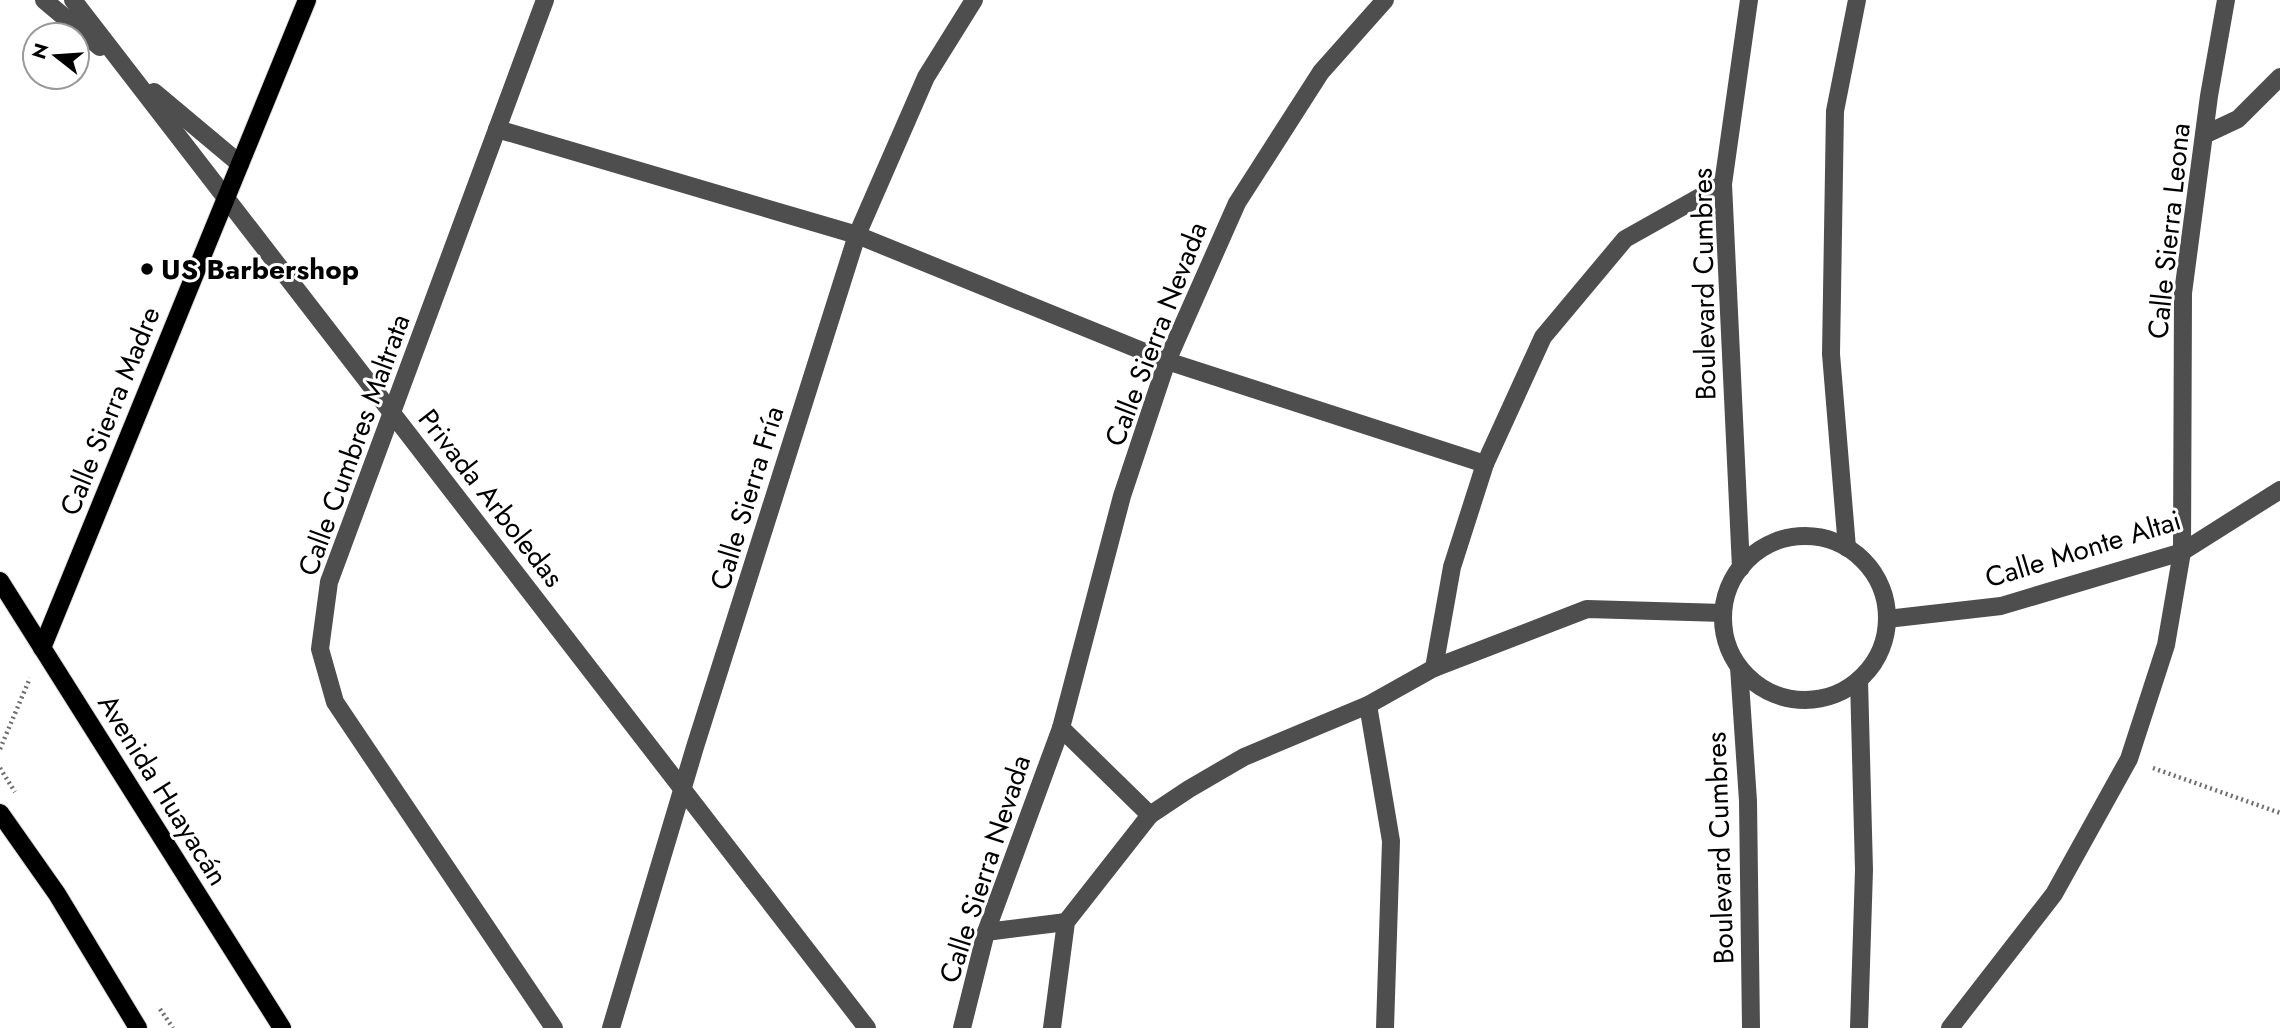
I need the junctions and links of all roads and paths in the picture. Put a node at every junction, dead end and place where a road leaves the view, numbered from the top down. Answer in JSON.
{"nodes":[{"id":1,"x":44,"y":0,"type":"edge"},
{"id":2,"x":73,"y":0,"type":"edge"},
{"id":3,"x":307,"y":0,"type":"edge"},
{"id":4,"x":545,"y":0,"type":"edge"},
{"id":5,"x":974,"y":0,"type":"edge"},
{"id":6,"x":1385,"y":0,"type":"edge"},
{"id":7,"x":1749,"y":0,"type":"edge"},
{"id":8,"x":1857,"y":0,"type":"edge"},
{"id":9,"x":2226,"y":0,"type":"edge"},
{"id":10,"x":2280,"y":77,"type":"edge"},
{"id":11,"x":497,"y":130,"type":"junction"},
{"id":12,"x":2204,"y":135,"type":"junction"},
{"id":13,"x":240,"y":164,"type":"junction"},
{"id":14,"x":1723,"y":184,"type":"junction"},
{"id":15,"x":857,"y":235,"type":"junction"},
{"id":16,"x":1167,"y":362,"type":"junction"},
{"id":17,"x":1485,"y":464,"type":"junction"},
{"id":18,"x":2280,"y":490,"type":"edge"},
{"id":19,"x":1847,"y":548,"type":"junction"},
{"id":20,"x":2182,"y":552,"type":"junction"},
{"id":21,"x":1741,"y":568,"type":"junction"},
{"id":22,"x":0,"y":581,"type":"edge"},
{"id":23,"x":1723,"y":613,"type":"junction"},
{"id":24,"x":1887,"y":619,"type":"junction"},
{"id":25,"x":42,"y":648,"type":"junction"},
{"id":26,"x":1739,"y":667,"type":"junction"},
{"id":27,"x":1434,"y":668,"type":"junction"},
{"id":28,"x":1859,"y":680,"type":"junction"},
{"id":29,"x":1368,"y":705,"type":"junction"},
{"id":30,"x":1060,"y":728,"type":"junction"},
{"id":31,"x":0,"y":749,"type":"edge"},
{"id":32,"x":2129,"y":759,"type":"junction"},
{"id":33,"x":0,"y":813,"type":"edge"},
{"id":34,"x":2280,"y":813,"type":"edge"},
{"id":35,"x":1150,"y":815,"type":"junction"},
{"id":36,"x":1066,"y":922,"type":"junction"},
{"id":37,"x":986,"y":932,"type":"junction"},
{"id":38,"x":138,"y":1028,"type":"edge"},
{"id":39,"x":282,"y":1028,"type":"edge"},
{"id":40,"x":554,"y":1028,"type":"edge"},
{"id":41,"x":611,"y":1028,"type":"edge"},
{"id":42,"x":867,"y":1028,"type":"edge"},
{"id":43,"x":962,"y":1028,"type":"edge"},
{"id":44,"x":1052,"y":1028,"type":"edge"},
{"id":45,"x":1385,"y":1028,"type":"edge"},
{"id":46,"x":1751,"y":1028,"type":"edge"},
{"id":47,"x":1858,"y":1028,"type":"edge"},
{"id":48,"x":1950,"y":1028,"type":"edge"}],
"edges":[{"from":1,"to":13,"type":"street"},
{"from":2,"to":42,"type":"street","name":"Privada Arboledas"},
{"from":3,"to":13,"type":"main road","name":"Calle Sierra Madre"},
{"from":4,"to":11,"type":"street","name":"Calle Cumbres Maltrata"},
{"from":5,"to":15,"type":"street","name":"Calle Sierra Fría"},
{"from":6,"to":16,"type":"street","name":"Calle Sierra Nevada"},
{"from":7,"to":14,"type":"street","name":"Boulevard Cumbres"},
{"from":8,"to":19,"type":"street"},
{"from":9,"to":12,"type":"street","name":"Calle Sierra Leona"},
{"from":10,"to":12,"type":"street"},
{"from":11,"to":15,"type":"street"},
{"from":11,"to":40,"type":"street","name":"Calle Cumbres Maltrata"},
{"from":12,"to":20,"type":"street","name":"Calle Sierra Leona"},
{"from":13,"to":25,"type":"main road","name":"Calle Sierra Madre"},
{"from":14,"to":17,"type":"street"},
{"from":14,"to":21,"type":"street","name":"Boulevard Cumbres"},
{"from":15,"to":16,"type":"street"},
{"from":15,"to":41,"type":"street","name":"Calle Sierra Fría"},
{"from":16,"to":17,"type":"street"},
{"from":16,"to":30,"type":"street","name":"Calle Sierra Nevada"},
{"from":17,"to":27,"type":"street"},
{"from":18,"to":20,"type":"street","name":"Calle Monte Altai"},
{"from":19,"to":21,"type":"street"},
{"from":19,"to":24,"type":"street"},
{"from":20,"to":24,"type":"street","name":"Calle Monte Altai"},
{"from":20,"to":32,"type":"street","name":"Calle Sierra Leona"},
{"from":21,"to":23,"type":"street"},
{"from":22,"to":25,"type":"main road","name":"Avenida Huayacán"},
{"from":23,"to":26,"type":"street"},
{"from":23,"to":27,"type":"street"},
{"from":24,"to":28,"type":"street"},
{"from":25,"to":31,"type":"path"},
{"from":25,"to":39,"type":"main road","name":"Avenida Huayacán"},
{"from":26,"to":28,"type":"street"},
{"from":26,"to":46,"type":"street","name":"Boulevard Cumbres"},
{"from":27,"to":29,"type":"street"},
{"from":28,"to":47,"type":"street"},
{"from":29,"to":35,"type":"street"},
{"from":29,"to":45,"type":"street"},
{"from":30,"to":35,"type":"street","name":"Calle Sierra Nevada"},
{"from":30,"to":37,"type":"street","name":"Calle Sierra Nevada"},
{"from":32,"to":34,"type":"path"},
{"from":32,"to":48,"type":"street","name":"Calle Sierra Leona"},
{"from":33,"to":38,"type":"main road"},
{"from":35,"to":36,"type":"street"},
{"from":36,"to":37,"type":"street"},
{"from":36,"to":44,"type":"street"},
{"from":37,"to":43,"type":"street","name":"Calle Sierra Nevada"}]}
